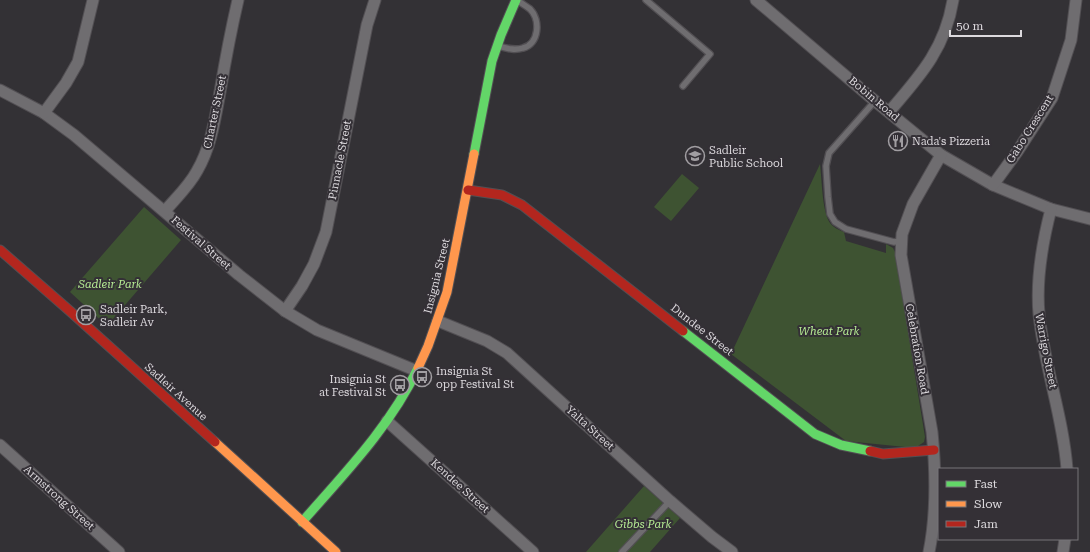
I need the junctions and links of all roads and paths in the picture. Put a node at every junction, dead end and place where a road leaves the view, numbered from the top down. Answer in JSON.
{"nodes":[{"id":1,"x":93,"y":0,"type":"edge"},
{"id":2,"x":238,"y":0,"type":"edge"},
{"id":3,"x":375,"y":0,"type":"edge"},
{"id":4,"x":516,"y":0,"type":"edge"},
{"id":5,"x":646,"y":0,"type":"edge"},
{"id":6,"x":756,"y":0,"type":"edge"},
{"id":7,"x":953,"y":0,"type":"edge"},
{"id":8,"x":1076,"y":0,"type":"edge"},
{"id":9,"x":498,"y":46,"type":"junction"},
{"id":10,"x":683,"y":86,"type":"dead end"},
{"id":11,"x":0,"y":90,"type":"edge"},
{"id":12,"x":875,"y":100,"type":"junction"},
{"id":13,"x":889,"y":112,"type":"junction"},
{"id":14,"x":44,"y":113,"type":"junction"},
{"id":15,"x":941,"y":154,"type":"junction"},
{"id":16,"x":993,"y":185,"type":"junction"},
{"id":17,"x":468,"y":190,"type":"junction"},
{"id":18,"x":1051,"y":208,"type":"junction"},
{"id":19,"x":165,"y":211,"type":"junction"},
{"id":20,"x":1090,"y":219,"type":"edge"},
{"id":21,"x":902,"y":241,"type":"junction"},
{"id":22,"x":0,"y":250,"type":"edge"},
{"id":23,"x":284,"y":311,"type":"junction"},
{"id":24,"x":438,"y":321,"type":"junction"},
{"id":25,"x":417,"y":371,"type":"junction"},
{"id":26,"x":387,"y":421,"type":"junction"},
{"id":27,"x":0,"y":445,"type":"edge"},
{"id":28,"x":934,"y":450,"type":"junction"},
{"id":29,"x":1067,"y":468,"type":"edge"},
{"id":30,"x":670,"y":501,"type":"junction"},
{"id":31,"x":302,"y":522,"type":"junction"},
{"id":32,"x":1065,"y":540,"type":"edge"},
{"id":33,"x":119,"y":552,"type":"edge"},
{"id":34,"x":336,"y":552,"type":"edge"},
{"id":35,"x":533,"y":552,"type":"edge"},
{"id":36,"x":622,"y":552,"type":"edge"},
{"id":37,"x":732,"y":552,"type":"edge"},
{"id":38,"x":929,"y":552,"type":"edge"},
{"id":39,"x":1063,"y":552,"type":"edge"}],
"edges":[{"from":1,"to":14,"type":"street"},
{"from":2,"to":19,"type":"street","name":"Charter Street"},
{"from":3,"to":23,"type":"street","name":"Pinnacle Street"},
{"from":4,"to":9,"type":"street","name":"Insignia Street"},
{"from":4,"to":9,"type":"lane"},
{"from":5,"to":10,"type":"lane"},
{"from":6,"to":12,"type":"street","name":"Bobin Road"},
{"from":7,"to":13,"type":"street"},
{"from":8,"to":16,"type":"street","name":"Gabo Crescent"},
{"from":9,"to":17,"type":"street","name":"Insignia Street"},
{"from":11,"to":14,"type":"street","name":"Festival Street"},
{"from":12,"to":13,"type":"street","name":"Bobin Road"},
{"from":12,"to":21,"type":"lane"},
{"from":13,"to":15,"type":"street","name":"Bobin Road"},
{"from":14,"to":19,"type":"street","name":"Festival Street"},
{"from":15,"to":16,"type":"street","name":"Bobin Road"},
{"from":15,"to":21,"type":"street","name":"Celebration Road"},
{"from":16,"to":18,"type":"street","name":"Bobin Road"},
{"from":17,"to":24,"type":"street","name":"Insignia Street"},
{"from":17,"to":28,"type":"street","name":"Dundee Street"},
{"from":18,"to":20,"type":"street","name":"Bobin Road"},
{"from":18,"to":29,"type":"street","name":"Warrigo Street"},
{"from":19,"to":23,"type":"street","name":"Festival Street"},
{"from":21,"to":28,"type":"street","name":"Celebration Road"},
{"from":22,"to":31,"type":"street","name":"Sadleir Avenue"},
{"from":23,"to":25,"type":"street","name":"Festival Street"},
{"from":24,"to":25,"type":"street","name":"Insignia Street"},
{"from":24,"to":30,"type":"street","name":"Yalta Street"},
{"from":25,"to":26,"type":"street","name":"Insignia Street"},
{"from":26,"to":31,"type":"street","name":"Insignia Street"},
{"from":26,"to":35,"type":"street","name":"Kendee Street"},
{"from":27,"to":33,"type":"street","name":"Armstrong Street"},
{"from":28,"to":38,"type":"street","name":"Celebration Road"},
{"from":30,"to":36,"type":"lane"},
{"from":30,"to":37,"type":"street","name":"Yalta Street"},
{"from":31,"to":34,"type":"street","name":"Sadleir Avenue"},
{"from":32,"to":39,"type":"street"}]}
